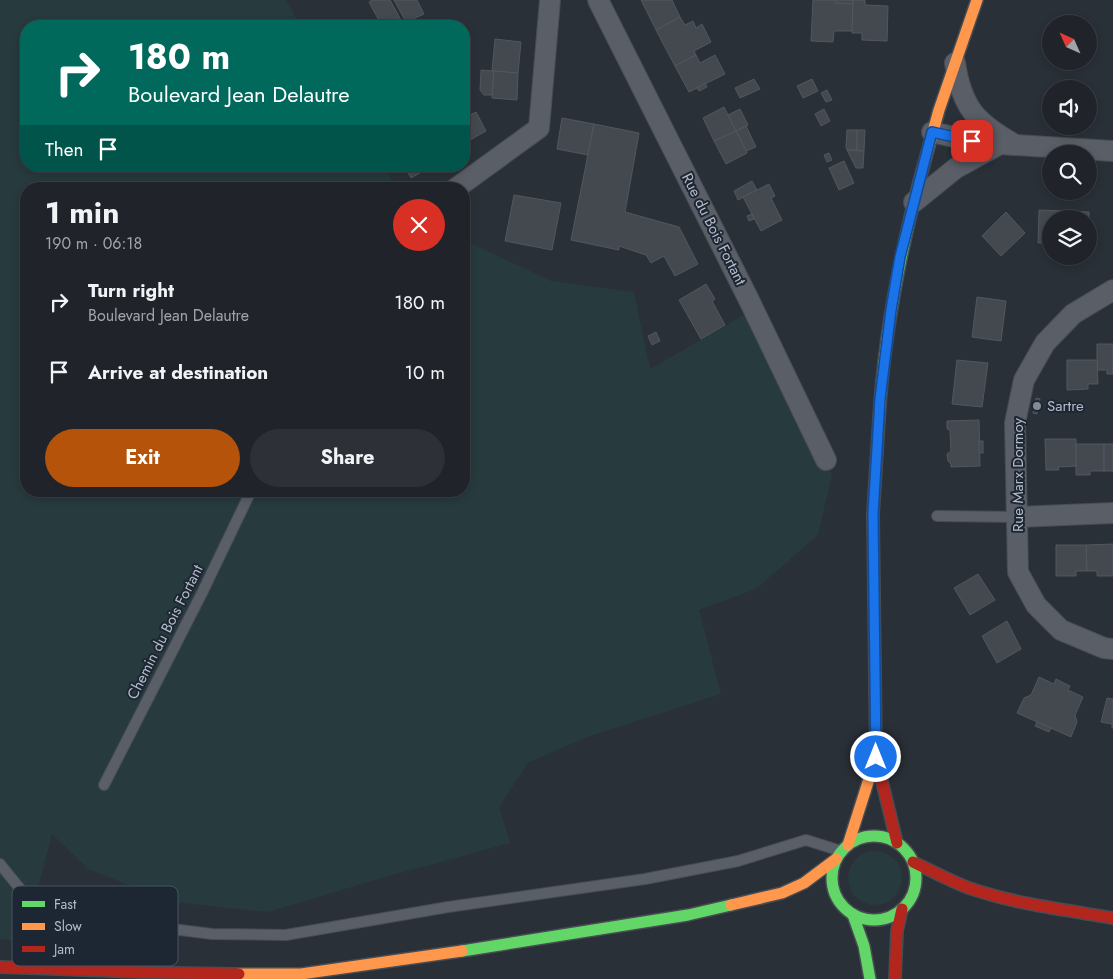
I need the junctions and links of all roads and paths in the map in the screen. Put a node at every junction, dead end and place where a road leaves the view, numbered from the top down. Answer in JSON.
{"nodes":[{"id":1,"x":550,"y":0,"type":"edge"},
{"id":2,"x":598,"y":0,"type":"edge"},
{"id":3,"x":977,"y":0,"type":"edge"},
{"id":4,"x":955,"y":62,"type":"junction"},
{"id":5,"x":932,"y":132,"type":"junction"},
{"id":6,"x":1008,"y":145,"type":"junction"},
{"id":7,"x":1113,"y":150,"type":"edge"},
{"id":8,"x":466,"y":182,"type":"edge"},
{"id":9,"x":914,"y":202,"type":"junction"},
{"id":10,"x":1113,"y":290,"type":"edge"},
{"id":11,"x":826,"y":460,"type":"dead end"},
{"id":12,"x":247,"y":497,"type":"edge"},
{"id":13,"x":1113,"y":513,"type":"edge"},
{"id":14,"x":938,"y":516,"type":"dead end"},
{"id":15,"x":1017,"y":518,"type":"junction"},
{"id":16,"x":1113,"y":649,"type":"edge"},
{"id":17,"x":876,"y":757,"type":"junction"},
{"id":18,"x":104,"y":785,"type":"dead end"},
{"id":19,"x":897,"y":843,"type":"junction"},
{"id":20,"x":842,"y":852,"type":"junction"},
{"id":21,"x":913,"y":862,"type":"junction"},
{"id":22,"x":0,"y":864,"type":"edge"},
{"id":23,"x":17,"y":886,"type":"edge"},
{"id":24,"x":902,"y":909,"type":"junction"},
{"id":25,"x":853,"y":915,"type":"junction"},
{"id":26,"x":1113,"y":918,"type":"edge"},
{"id":27,"x":178,"y":930,"type":"edge"},
{"id":28,"x":0,"y":967,"type":"edge"},
{"id":29,"x":0,"y":971,"type":"edge"},
{"id":30,"x":60,"y":979,"type":"edge"},
{"id":31,"x":870,"y":979,"type":"edge"},
{"id":32,"x":895,"y":979,"type":"edge"}],
"edges":[{"from":1,"to":8,"type":"street"},
{"from":2,"to":11,"type":"street","name":"Rue du Bois Fortant"},
{"from":3,"to":4,"type":"main road"},
{"from":4,"to":5,"type":"main road"},
{"from":4,"to":6,"type":"street"},
{"from":5,"to":6,"type":"street"},
{"from":5,"to":9,"type":"main road"},
{"from":6,"to":7,"type":"street"},
{"from":6,"to":9,"type":"street"},
{"from":9,"to":17,"type":"main road"},
{"from":10,"to":15,"type":"street","name":"Rue Marx Dormoy"},
{"from":12,"to":18,"type":"lane","name":"Chemin du Bois Fortant"},
{"from":13,"to":15,"type":"street"},
{"from":14,"to":15,"type":"lane"},
{"from":15,"to":16,"type":"street","name":"Rue Marx Dormoy"},
{"from":17,"to":19,"type":"main road"},
{"from":17,"to":20,"type":"main road"},
{"from":19,"to":20,"type":"main road"},
{"from":19,"to":21,"type":"main road"},
{"from":20,"to":25,"type":"main road"},
{"from":20,"to":27,"type":"lane"},
{"from":20,"to":28,"type":"main road"},
{"from":21,"to":24,"type":"main road"},
{"from":21,"to":26,"type":"main road"},
{"from":22,"to":23,"type":"lane"},
{"from":24,"to":25,"type":"main road"},
{"from":24,"to":32,"type":"main road"},
{"from":25,"to":31,"type":"main road"},
{"from":29,"to":30,"type":"main road"}]}
